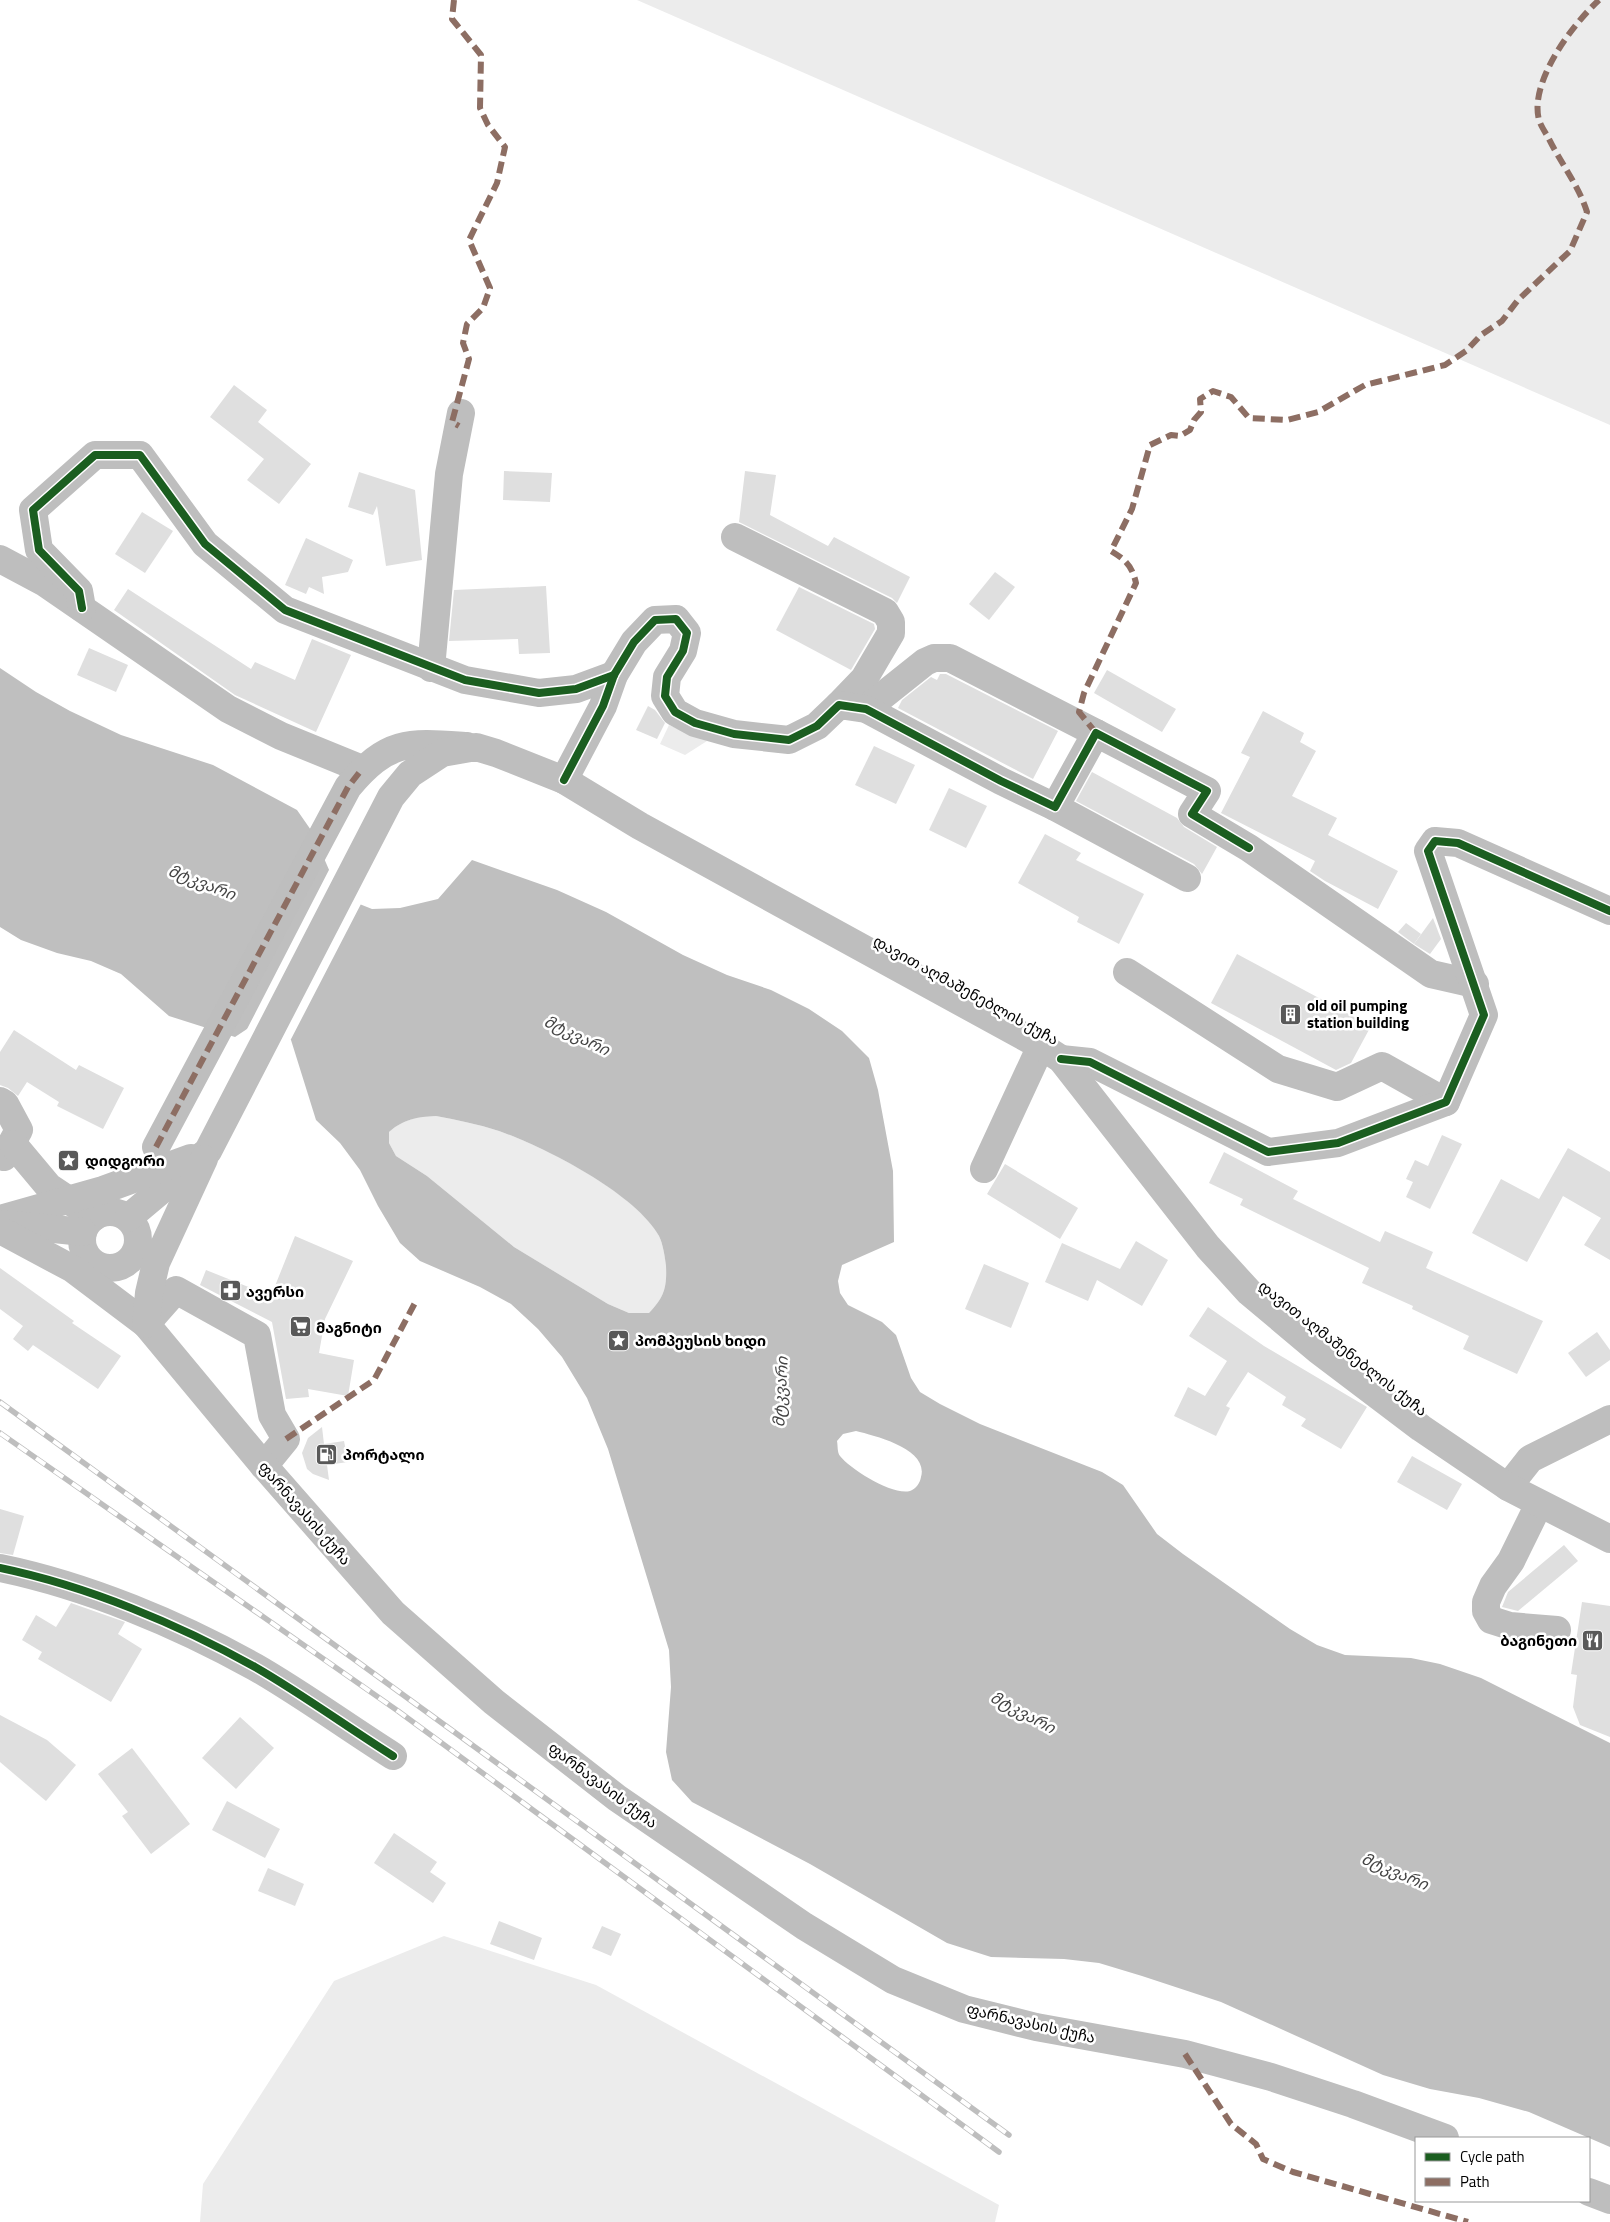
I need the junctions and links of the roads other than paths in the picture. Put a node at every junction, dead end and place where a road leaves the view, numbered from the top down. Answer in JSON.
{"nodes":[{"id":1,"x":461,"y":413,"type":"dead end"},
{"id":2,"x":736,"y":537,"type":"dead end"},
{"id":3,"x":0,"y":559,"type":"edge"},
{"id":4,"x":82,"y":608,"type":"junction"},
{"id":5,"x":431,"y":668,"type":"junction"},
{"id":6,"x":614,"y":675,"type":"junction"},
{"id":7,"x":840,"y":705,"type":"junction"},
{"id":8,"x":866,"y":709,"type":"junction"},
{"id":9,"x":1096,"y":733,"type":"junction"},
{"id":10,"x":476,"y":747,"type":"junction"},
{"id":11,"x":355,"y":778,"type":"junction"},
{"id":12,"x":564,"y":780,"type":"junction"},
{"id":13,"x":1056,"y":807,"type":"junction"},
{"id":14,"x":1187,"y":878,"type":"dead end"},
{"id":15,"x":1610,"y":911,"type":"edge"},
{"id":16,"x":1127,"y":972,"type":"dead end"},
{"id":17,"x":1475,"y":984,"type":"junction"},
{"id":18,"x":1051,"y":1052,"type":"junction"},
{"id":19,"x":0,"y":1101,"type":"edge"},
{"id":20,"x":1446,"y":1102,"type":"junction"},
{"id":21,"x":214,"y":1142,"type":"junction"},
{"id":22,"x":156,"y":1147,"type":"dead end"},
{"id":23,"x":984,"y":1169,"type":"dead end"},
{"id":24,"x":67,"y":1201,"type":"junction"},
{"id":25,"x":128,"y":1218,"type":"junction"},
{"id":26,"x":0,"y":1219,"type":"edge"},
{"id":27,"x":0,"y":1224,"type":"edge"},
{"id":28,"x":88,"y":1224,"type":"junction"},
{"id":29,"x":0,"y":1230,"type":"edge"},
{"id":30,"x":127,"y":1263,"type":"junction"},
{"id":31,"x":146,"y":1324,"type":"junction"},
{"id":32,"x":1610,"y":1419,"type":"edge"},
{"id":33,"x":264,"y":1466,"type":"junction"},
{"id":34,"x":1508,"y":1487,"type":"junction"},
{"id":35,"x":1544,"y":1506,"type":"junction"},
{"id":36,"x":1610,"y":1539,"type":"edge"},
{"id":37,"x":0,"y":1568,"type":"edge"},
{"id":38,"x":1557,"y":1630,"type":"dead end"},
{"id":39,"x":393,"y":1756,"type":"dead end"},
{"id":40,"x":1442,"y":2137,"type":"edge"},
{"id":41,"x":1590,"y":2192,"type":"edge"},
{"id":42,"x":1610,"y":2200,"type":"edge"}],
"edges":[{"from":1,"to":5,"type":"street"},
{"from":2,"to":7,"type":"street"},
{"from":3,"to":4,"type":"street"},
{"from":4,"to":5,"type":"street"},
{"from":4,"to":11,"type":"street"},
{"from":5,"to":6,"type":"street"},
{"from":6,"to":7,"type":"street"},
{"from":6,"to":12,"type":"street"},
{"from":7,"to":8,"type":"street"},
{"from":8,"to":9,"type":"street"},
{"from":8,"to":13,"type":"street"},
{"from":9,"to":13,"type":"street"},
{"from":9,"to":17,"type":"street"},
{"from":10,"to":11,"type":"street","name":"დავით აღმაშენებლის ქუჩა"},
{"from":10,"to":12,"type":"street","name":"დავით აღმაშენებლის ქუჩა"},
{"from":10,"to":21,"type":"street","name":"დავით აღმაშენებლის ქუჩა"},
{"from":11,"to":22,"type":"street"},
{"from":12,"to":18,"type":"street","name":"დავით აღმაშენებლის ქუჩა"},
{"from":13,"to":14,"type":"street"},
{"from":15,"to":17,"type":"street"},
{"from":16,"to":20,"type":"street"},
{"from":17,"to":20,"type":"street"},
{"from":18,"to":20,"type":"street"},
{"from":18,"to":23,"type":"street"},
{"from":18,"to":34,"type":"street","name":"დავით აღმაშენებლის ქუჩა"},
{"from":19,"to":24,"type":"street"},
{"from":21,"to":24,"type":"street"},
{"from":21,"to":25,"type":"street"},
{"from":21,"to":31,"type":"street","name":"დავით აღმაშენებლის ქუჩა"},
{"from":24,"to":26,"type":"street"},
{"from":24,"to":28,"type":"street"},
{"from":25,"to":28,"type":"street"},
{"from":25,"to":30,"type":"street"},
{"from":27,"to":28,"type":"street"},
{"from":28,"to":30,"type":"street"},
{"from":29,"to":31,"type":"street"},
{"from":30,"to":31,"type":"street"},
{"from":31,"to":33,"type":"street","name":"ფარნავასის ქუჩა"},
{"from":31,"to":33,"type":"street"},
{"from":32,"to":34,"type":"street"},
{"from":33,"to":40,"type":"street","name":"ფარნავასის ქუჩა"},
{"from":34,"to":35,"type":"street","name":"დავით აღმაშენებლის ქუჩა"},
{"from":35,"to":36,"type":"street","name":"დავით აღმაშენებლის ქუჩა"},
{"from":35,"to":38,"type":"street"},
{"from":37,"to":39,"type":"street"},
{"from":41,"to":42,"type":"street"}]}
